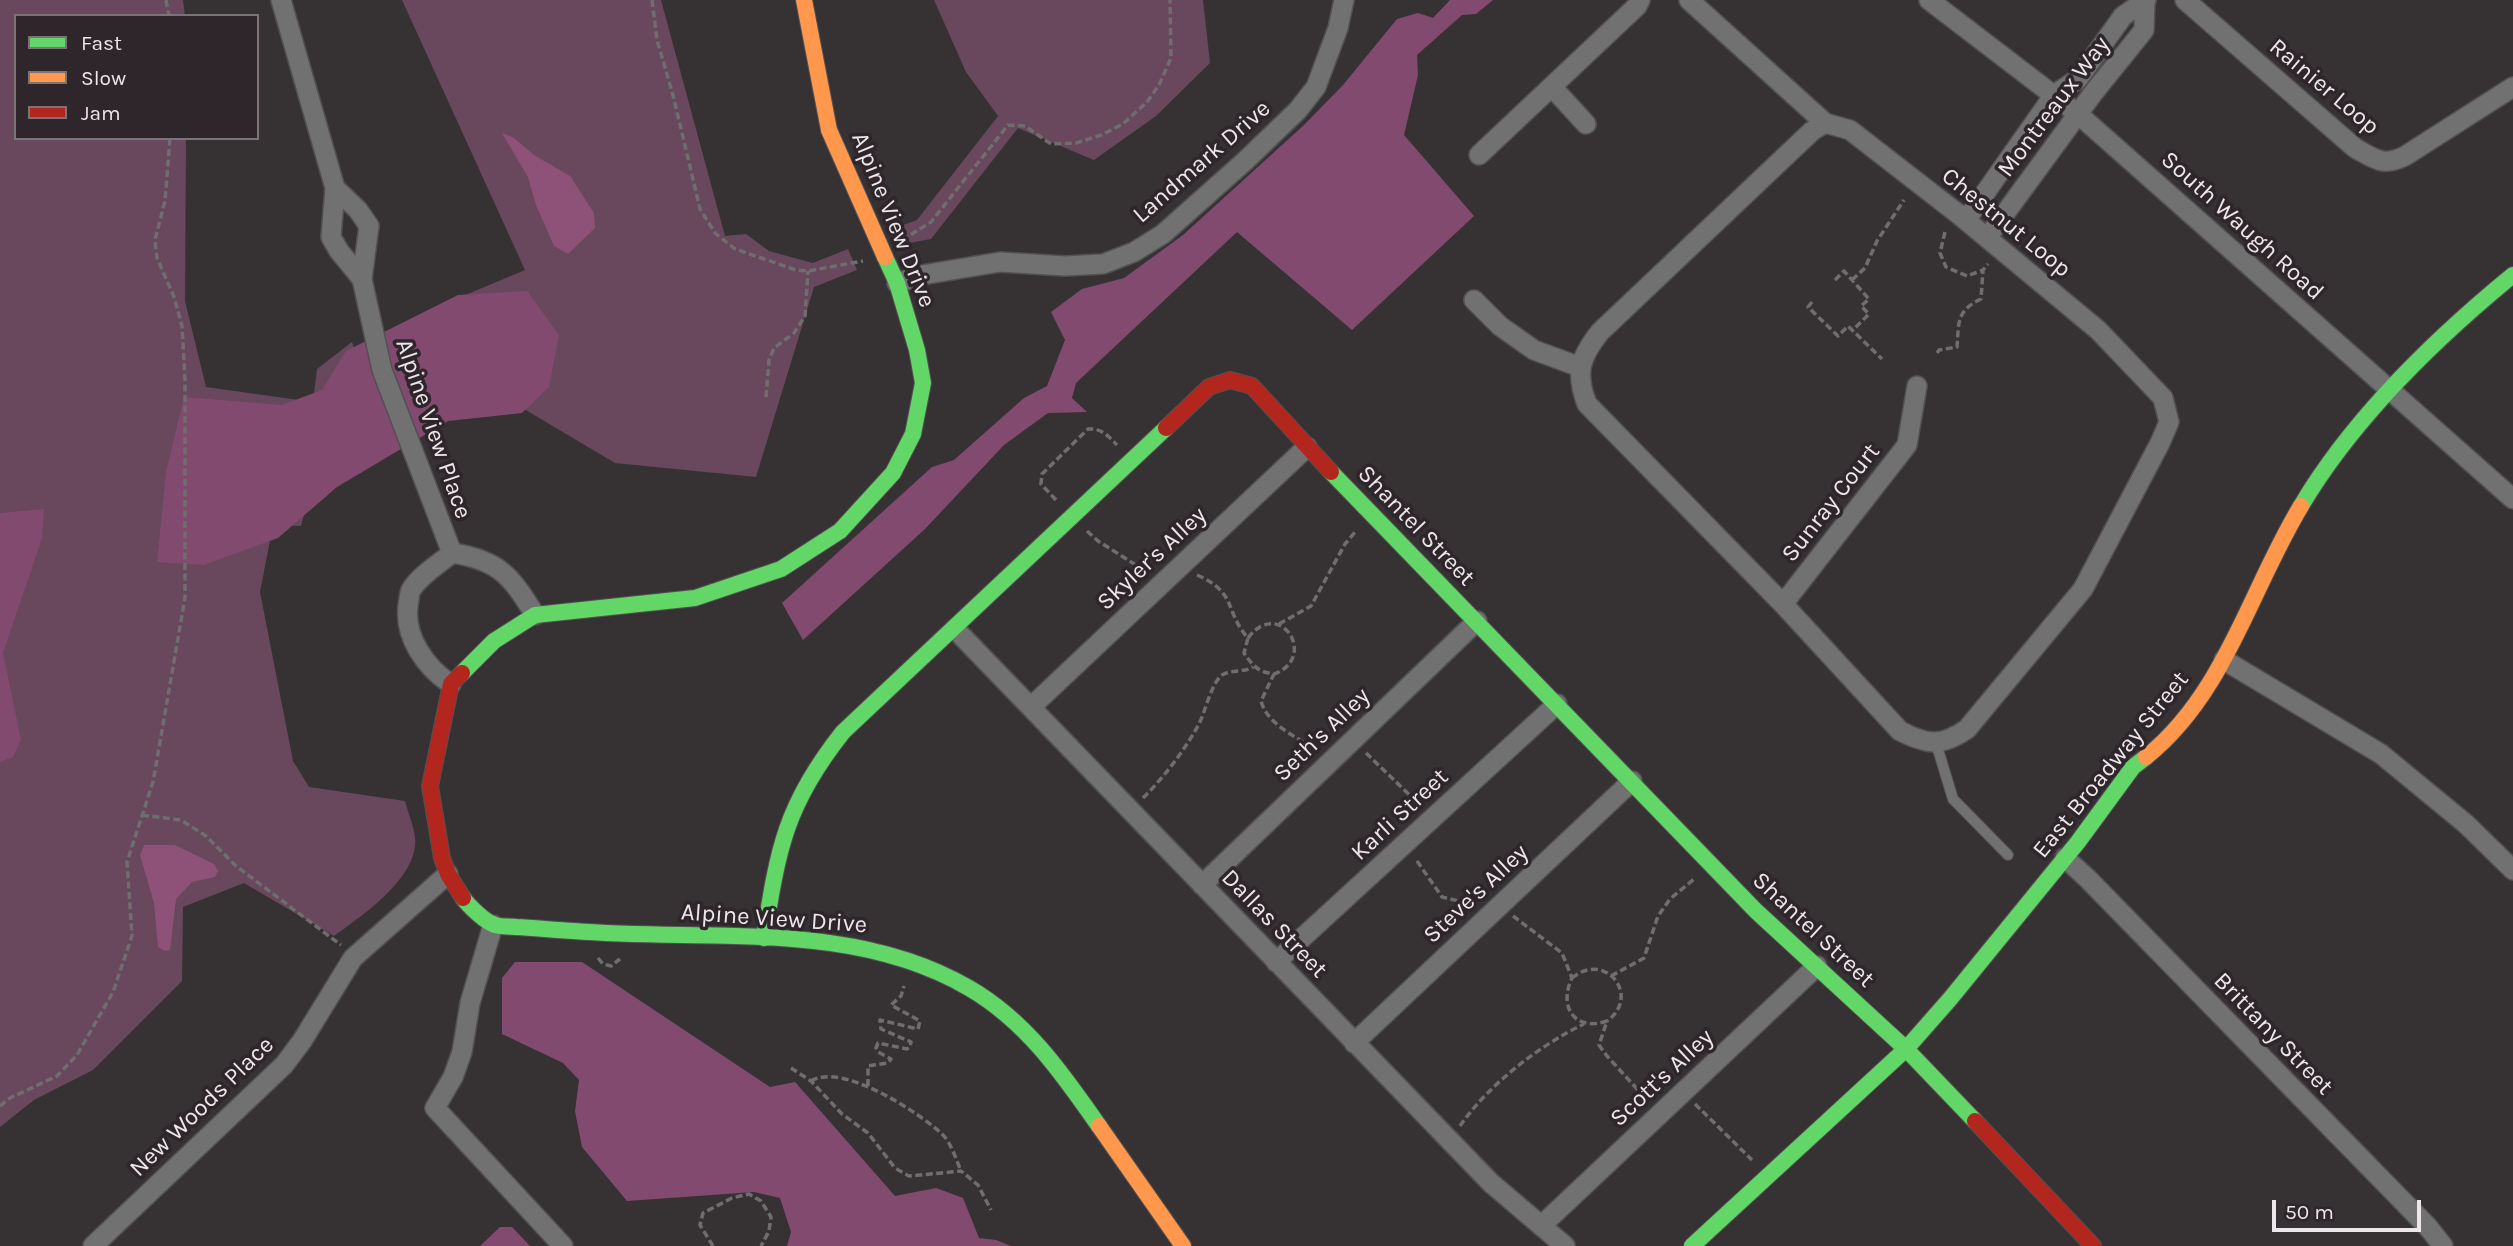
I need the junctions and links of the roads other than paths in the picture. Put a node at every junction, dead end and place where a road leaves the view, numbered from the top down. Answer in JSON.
{"nodes":[{"id":1,"x":281,"y":0,"type":"edge"},
{"id":2,"x":804,"y":0,"type":"edge"},
{"id":3,"x":1344,"y":0,"type":"edge"},
{"id":4,"x":1640,"y":0,"type":"edge"},
{"id":5,"x":1689,"y":0,"type":"edge"},
{"id":6,"x":1929,"y":0,"type":"edge"},
{"id":7,"x":2145,"y":0,"type":"edge"},
{"id":8,"x":2185,"y":0,"type":"edge"},
{"id":9,"x":1552,"y":87,"type":"junction"},
{"id":10,"x":2513,"y":87,"type":"edge"},
{"id":11,"x":2054,"y":95,"type":"junction"},
{"id":12,"x":2078,"y":114,"type":"junction"},
{"id":13,"x":1825,"y":123,"type":"junction"},
{"id":14,"x":1586,"y":124,"type":"dead end"},
{"id":15,"x":1479,"y":155,"type":"dead end"},
{"id":16,"x":335,"y":188,"type":"junction"},
{"id":17,"x":1966,"y":220,"type":"junction"},
{"id":18,"x":1987,"y":238,"type":"junction"},
{"id":19,"x":2513,"y":275,"type":"edge"},
{"id":20,"x":362,"y":279,"type":"junction"},
{"id":21,"x":897,"y":283,"type":"junction"},
{"id":22,"x":1474,"y":300,"type":"dead end"},
{"id":23,"x":1580,"y":366,"type":"junction"},
{"id":24,"x":1917,"y":386,"type":"dead end"},
{"id":25,"x":2392,"y":390,"type":"junction"},
{"id":26,"x":1307,"y":447,"type":"junction"},
{"id":27,"x":2513,"y":499,"type":"edge"},
{"id":28,"x":452,"y":553,"type":"junction"},
{"id":29,"x":1783,"y":604,"type":"junction"},
{"id":30,"x":535,"y":615,"type":"junction"},
{"id":31,"x":1477,"y":621,"type":"junction"},
{"id":32,"x":955,"y":629,"type":"junction"},
{"id":33,"x":2224,"y":660,"type":"junction"},
{"id":34,"x":451,"y":684,"type":"junction"},
{"id":35,"x":1557,"y":704,"type":"junction"},
{"id":36,"x":1031,"y":707,"type":"junction"},
{"id":37,"x":1936,"y":743,"type":"junction"},
{"id":38,"x":1632,"y":781,"type":"junction"},
{"id":39,"x":2008,"y":855,"type":"dead end"},
{"id":40,"x":2065,"y":858,"type":"junction"},
{"id":41,"x":2513,"y":870,"type":"edge"},
{"id":42,"x":448,"y":874,"type":"junction"},
{"id":43,"x":1202,"y":885,"type":"junction"},
{"id":44,"x":492,"y":925,"type":"junction"},
{"id":45,"x":764,"y":938,"type":"junction"},
{"id":46,"x":1276,"y":962,"type":"junction"},
{"id":47,"x":1817,"y":966,"type":"junction"},
{"id":48,"x":1354,"y":1043,"type":"junction"},
{"id":49,"x":1906,"y":1049,"type":"junction"},
{"id":50,"x":1541,"y":1226,"type":"junction"},
{"id":51,"x":2085,"y":1244,"type":"edge"},
{"id":52,"x":93,"y":1246,"type":"edge"},
{"id":53,"x":564,"y":1246,"type":"edge"},
{"id":54,"x":1183,"y":1246,"type":"edge"},
{"id":55,"x":1565,"y":1246,"type":"edge"},
{"id":56,"x":1692,"y":1246,"type":"edge"},
{"id":57,"x":2444,"y":1246,"type":"edge"}],
"edges":[{"from":1,"to":16,"type":"street","name":"Alpine View Place"},
{"from":2,"to":21,"type":"street","name":"Alpine View Drive"},
{"from":3,"to":21,"type":"street","name":"Landmark Drive"},
{"from":4,"to":9,"type":"street"},
{"from":5,"to":13,"type":"street"},
{"from":6,"to":11,"type":"street","name":"South Waugh Road"},
{"from":7,"to":11,"type":"street","name":"Montreaux Way"},
{"from":7,"to":12,"type":"street","name":"Montreaux Way"},
{"from":8,"to":10,"type":"street","name":"Rainier Loop"},
{"from":9,"to":14,"type":"street"},
{"from":9,"to":15,"type":"street"},
{"from":11,"to":12,"type":"street","name":"South Waugh Road"},
{"from":11,"to":17,"type":"street","name":"Montreaux Way"},
{"from":12,"to":18,"type":"street","name":"Montreaux Way"},
{"from":12,"to":25,"type":"street","name":"South Waugh Road"},
{"from":13,"to":17,"type":"street","name":"Chestnut Loop"},
{"from":13,"to":23,"type":"street"},
{"from":16,"to":20,"type":"street","name":"Alpine View Place"},
{"from":16,"to":20,"type":"street","name":"Alpine View Place"},
{"from":17,"to":18,"type":"street","name":"Chestnut Loop"},
{"from":18,"to":37,"type":"street","name":"Chestnut Loop"},
{"from":19,"to":25,"type":"street","name":"East Broadway Street"},
{"from":20,"to":28,"type":"street","name":"Alpine View Place"},
{"from":21,"to":30,"type":"street","name":"Alpine View Drive"},
{"from":22,"to":23,"type":"street"},
{"from":23,"to":29,"type":"street"},
{"from":24,"to":29,"type":"street","name":"Sunray Court"},
{"from":25,"to":27,"type":"street","name":"South Waugh Road"},
{"from":25,"to":33,"type":"street","name":"East Broadway Street"},
{"from":26,"to":31,"type":"street","name":"Shantel Street"},
{"from":26,"to":32,"type":"street","name":"Shantel Street"},
{"from":26,"to":36,"type":"street","name":"Skyler's Alley"},
{"from":28,"to":30,"type":"street"},
{"from":28,"to":34,"type":"street"},
{"from":29,"to":37,"type":"street"},
{"from":30,"to":34,"type":"street","name":"Alpine View Drive"},
{"from":31,"to":35,"type":"street","name":"Shantel Street"},
{"from":31,"to":43,"type":"street","name":"Seth's Alley"},
{"from":32,"to":36,"type":"street","name":"Dallas Street"},
{"from":32,"to":45,"type":"street","name":"Shantel Street"},
{"from":33,"to":40,"type":"street","name":"East Broadway Street"},
{"from":33,"to":41,"type":"street"},
{"from":34,"to":42,"type":"street"},
{"from":35,"to":38,"type":"street","name":"Shantel Street"},
{"from":35,"to":46,"type":"street","name":"Karli Street"},
{"from":36,"to":43,"type":"street","name":"Dallas Street"},
{"from":37,"to":39,"type":"lane"},
{"from":38,"to":47,"type":"street","name":"Shantel Street"},
{"from":38,"to":48,"type":"street","name":"Steve's Alley"},
{"from":40,"to":49,"type":"street","name":"East Broadway Street"},
{"from":40,"to":57,"type":"street","name":"Brittany Street"},
{"from":42,"to":44,"type":"street"},
{"from":42,"to":52,"type":"street","name":"New Woods Place"},
{"from":43,"to":46,"type":"street","name":"Dallas Street"},
{"from":44,"to":45,"type":"street","name":"Alpine View Drive"},
{"from":44,"to":53,"type":"street"},
{"from":45,"to":54,"type":"street","name":"Alpine View Drive"},
{"from":46,"to":48,"type":"street","name":"Dallas Street"},
{"from":47,"to":49,"type":"street","name":"Shantel Street"},
{"from":47,"to":50,"type":"street","name":"Scott's Alley"},
{"from":48,"to":50,"type":"street","name":"Dallas Street"},
{"from":49,"to":51,"type":"street","name":"Shantel Street"},
{"from":49,"to":56,"type":"street","name":"East Broadway Street"},
{"from":50,"to":55,"type":"street","name":"Dallas Street"}]}
